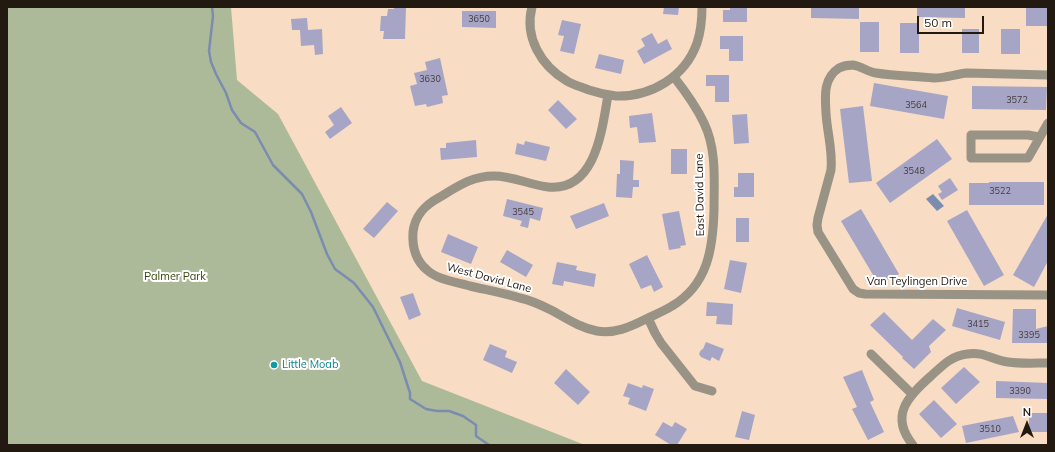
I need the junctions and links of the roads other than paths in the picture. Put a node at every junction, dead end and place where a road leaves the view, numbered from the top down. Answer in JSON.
{"nodes":[{"id":1,"x":532,"y":7,"type":"edge"},
{"id":2,"x":702,"y":7,"type":"edge"},
{"id":3,"x":1048,"y":75,"type":"edge"},
{"id":4,"x":674,"y":77,"type":"junction"},
{"id":5,"x":608,"y":95,"type":"junction"},
{"id":6,"x":1048,"y":122,"type":"edge"},
{"id":7,"x":1039,"y":138,"type":"junction"},
{"id":8,"x":1048,"y":295,"type":"edge"},
{"id":9,"x":648,"y":318,"type":"junction"},
{"id":10,"x":871,"y":354,"type":"dead end"},
{"id":11,"x":1048,"y":363,"type":"edge"},
{"id":12,"x":712,"y":391,"type":"dead end"},
{"id":13,"x":912,"y":394,"type":"junction"},
{"id":14,"x":913,"y":445,"type":"edge"}],
"edges":[{"from":1,"to":5,"type":"street"},
{"from":2,"to":4,"type":"street"},
{"from":3,"to":8,"type":"street","name":"Van Teylingen Drive"},
{"from":4,"to":5,"type":"street"},
{"from":4,"to":9,"type":"street","name":"East David Lane"},
{"from":5,"to":9,"type":"street","name":"West David Lane"},
{"from":6,"to":7,"type":"street"},
{"from":7,"to":7,"type":"street"},
{"from":9,"to":12,"type":"street"},
{"from":10,"to":13,"type":"street"},
{"from":11,"to":13,"type":"street"},
{"from":13,"to":14,"type":"street"}]}
